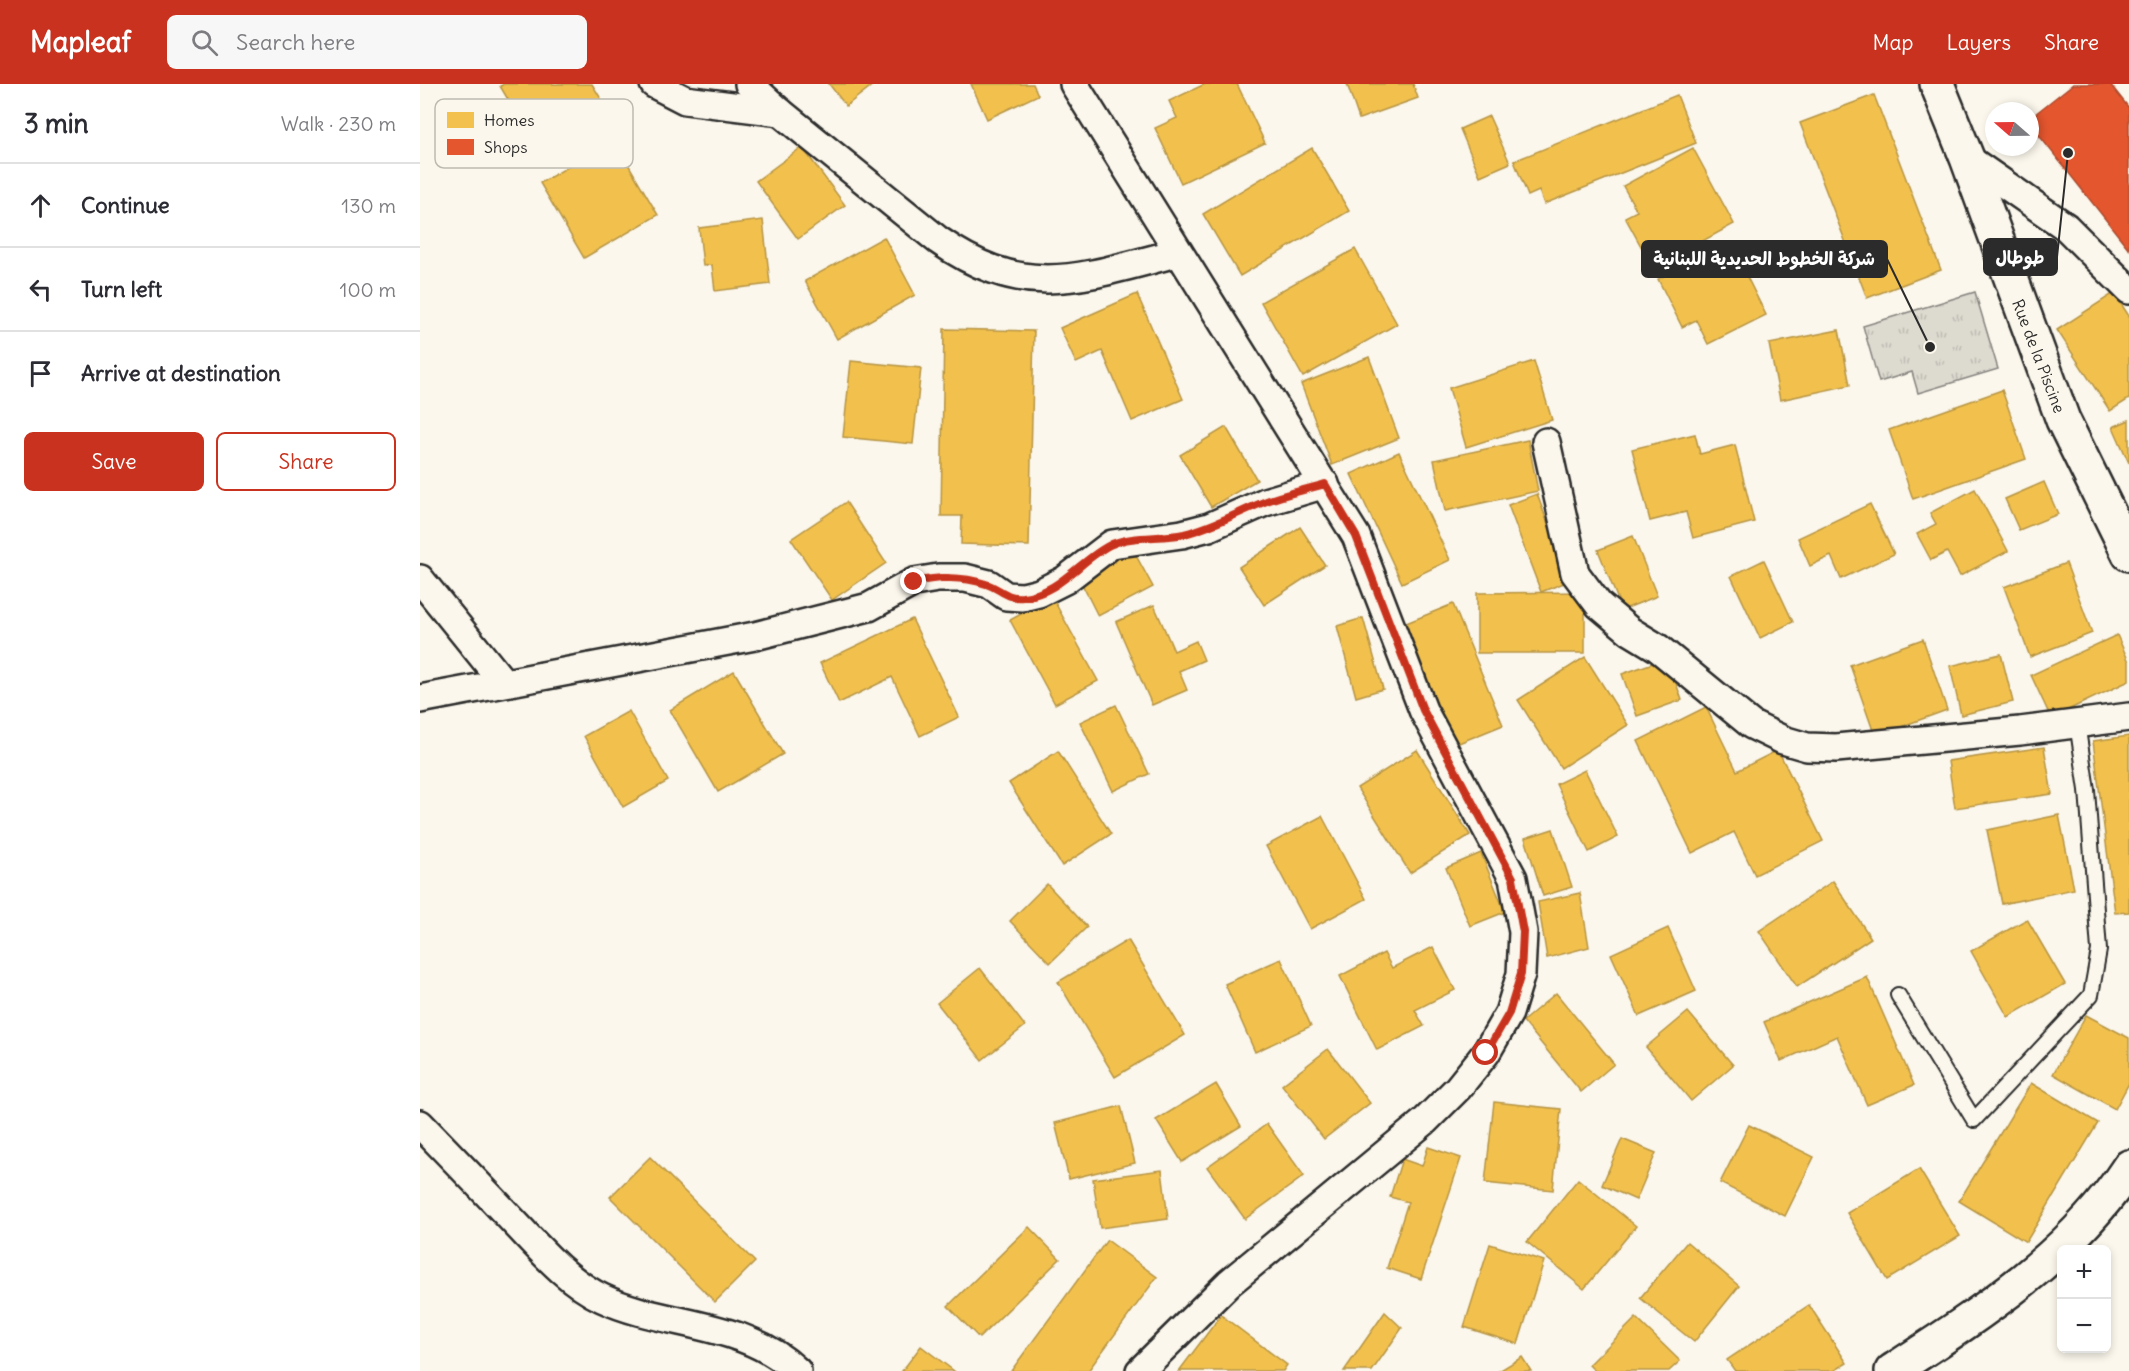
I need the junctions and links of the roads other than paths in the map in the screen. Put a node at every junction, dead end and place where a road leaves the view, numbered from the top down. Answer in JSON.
{"nodes":[{"id":1,"x":654,"y":84,"type":"edge"},
{"id":2,"x":749,"y":84,"type":"edge"},
{"id":3,"x":1074,"y":84,"type":"edge"},
{"id":4,"x":1937,"y":84,"type":"edge"},
{"id":5,"x":780,"y":112,"type":"junction"},
{"id":6,"x":1967,"y":158,"type":"junction"},
{"id":7,"x":1177,"y":254,"type":"junction"},
{"id":8,"x":2129,"y":290,"type":"edge"},
{"id":9,"x":1546,"y":442,"type":"dead end"},
{"id":10,"x":1325,"y":484,"type":"junction"},
{"id":11,"x":2129,"y":554,"type":"edge"},
{"id":12,"x":420,"y":579,"type":"edge"},
{"id":13,"x":503,"y":682,"type":"junction"},
{"id":14,"x":420,"y":699,"type":"edge"},
{"id":15,"x":2129,"y":717,"type":"edge"},
{"id":16,"x":2077,"y":723,"type":"junction"},
{"id":17,"x":1898,"y":995,"type":"dead end"},
{"id":18,"x":420,"y":1124,"type":"edge"},
{"id":19,"x":2129,"y":1167,"type":"edge"},
{"id":20,"x":797,"y":1371,"type":"edge"},
{"id":21,"x":1140,"y":1371,"type":"edge"},
{"id":22,"x":1892,"y":1371,"type":"edge"}],
"edges":[{"from":1,"to":5,"type":"street"},
{"from":2,"to":5,"type":"street"},
{"from":3,"to":7,"type":"street"},
{"from":4,"to":6,"type":"street","name":"Rue de la Piscine"},
{"from":5,"to":7,"type":"street"},
{"from":6,"to":8,"type":"street"},
{"from":6,"to":11,"type":"street","name":"Rue de la Piscine"},
{"from":7,"to":10,"type":"street"},
{"from":9,"to":16,"type":"street"},
{"from":10,"to":13,"type":"street"},
{"from":10,"to":21,"type":"street"},
{"from":12,"to":13,"type":"street"},
{"from":13,"to":14,"type":"street"},
{"from":15,"to":16,"type":"street"},
{"from":16,"to":17,"type":"lane"},
{"from":18,"to":20,"type":"street"},
{"from":19,"to":22,"type":"street"}]}
